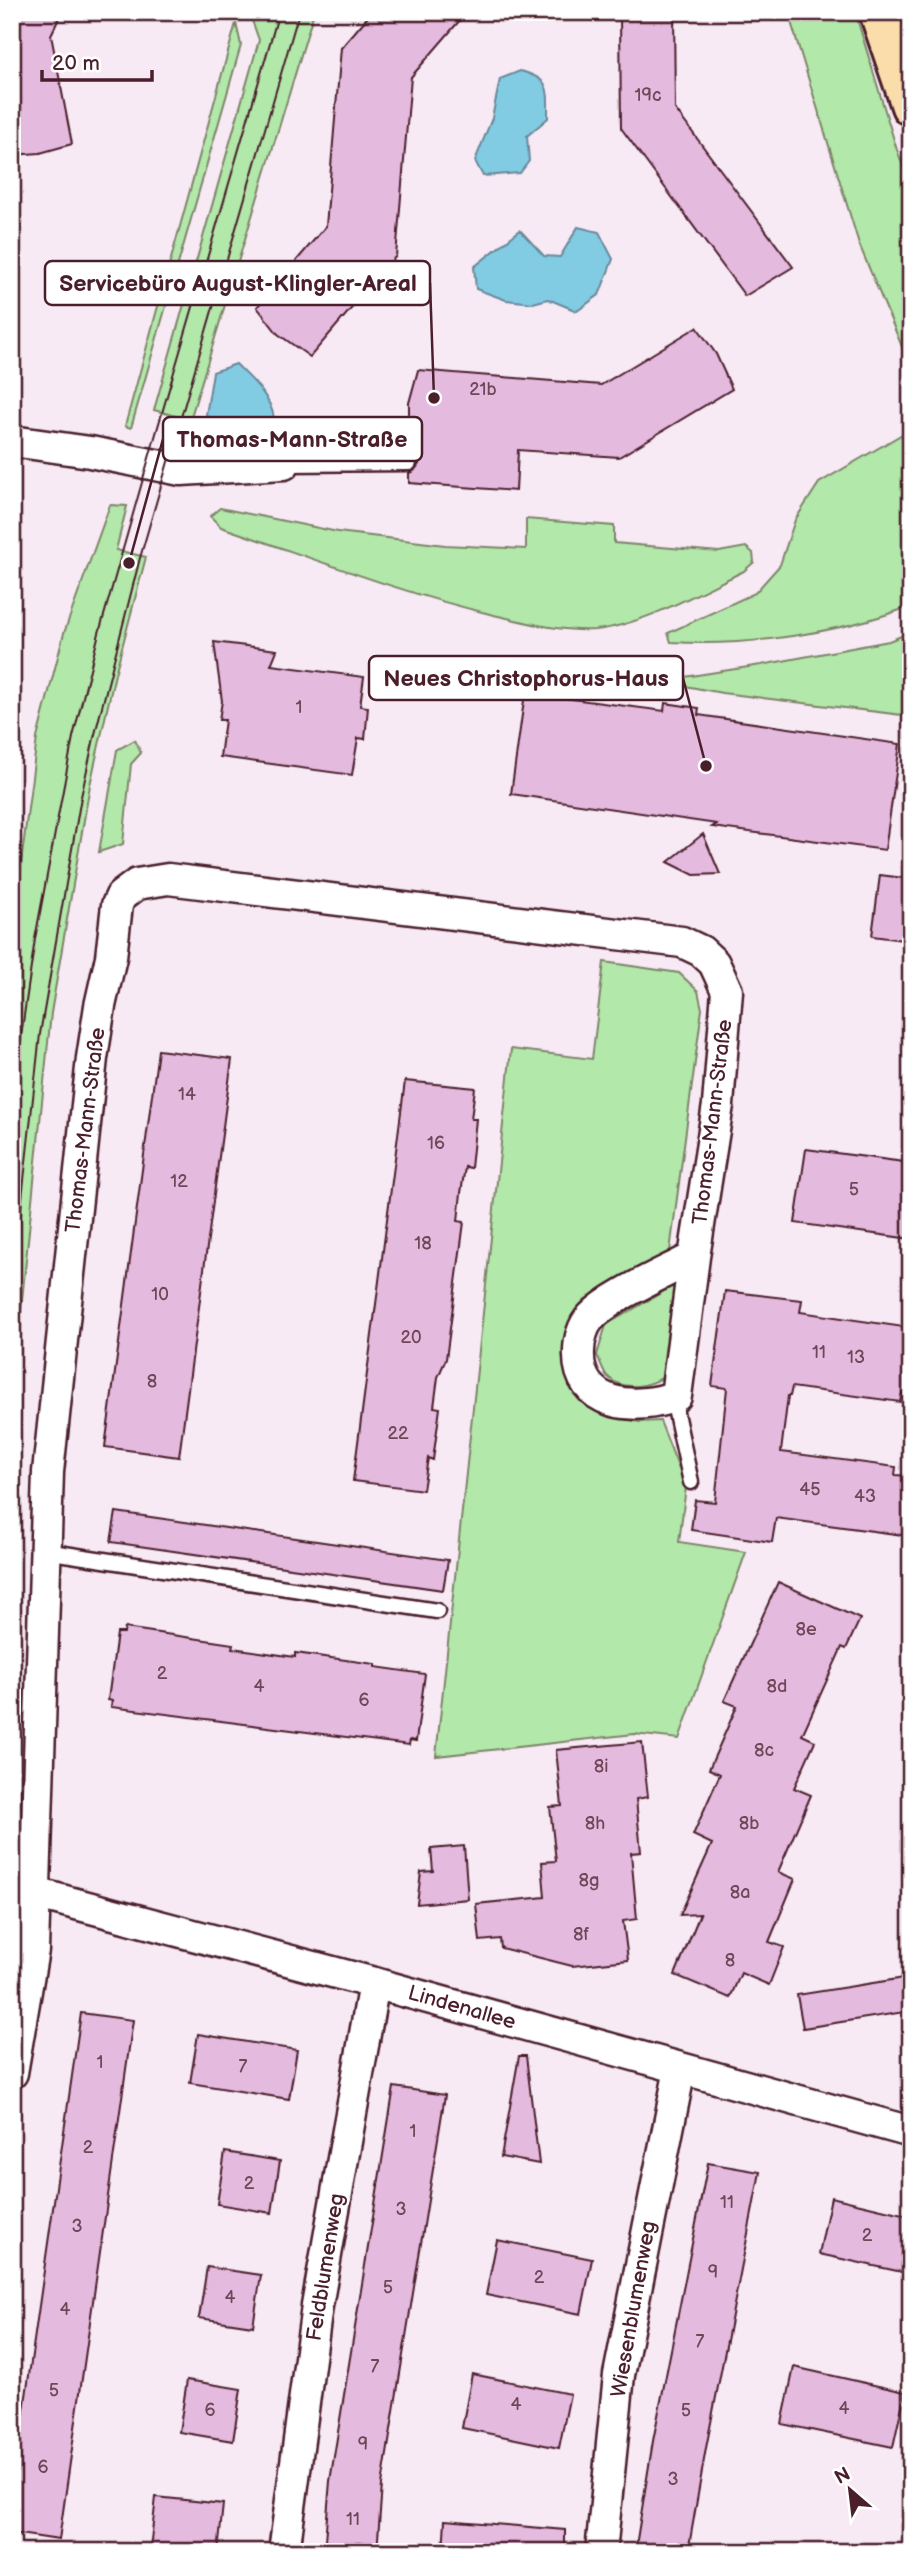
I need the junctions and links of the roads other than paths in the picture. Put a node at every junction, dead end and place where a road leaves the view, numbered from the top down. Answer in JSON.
{"nodes":[{"id":1,"x":879,"y":12,"type":"edge"},
{"id":2,"x":911,"y":106,"type":"edge"},
{"id":3,"x":12,"y":441,"type":"edge"},
{"id":4,"x":409,"y":463,"type":"dead end"},
{"id":5,"x":284,"y":464,"type":"joint"},
{"id":6,"x":694,"y":1257,"type":"junction"},
{"id":7,"x":676,"y":1396,"type":"junction"},
{"id":8,"x":691,"y":1482,"type":"dead end"},
{"id":9,"x":45,"y":1551,"type":"junction"},
{"id":10,"x":437,"y":1611,"type":"dead end"},
{"id":11,"x":24,"y":1890,"type":"edge"},
{"id":12,"x":374,"y":1983,"type":"junction"},
{"id":13,"x":680,"y":2069,"type":"junction"},
{"id":14,"x":12,"y":2073,"type":"edge"},
{"id":15,"x":911,"y":2132,"type":"edge"},
{"id":16,"x":284,"y":2552,"type":"edge"},
{"id":17,"x":601,"y":2552,"type":"edge"}],
"edges":[{"from":1,"to":2,"type":"highway"},
{"from":3,"to":5,"type":"street"},
{"from":4,"to":5,"type":"lane"},
{"from":6,"to":7,"type":"street","name":"Thomas-Mann-Straße"},
{"from":6,"to":7,"type":"street"},
{"from":6,"to":9,"type":"street","name":"Thomas-Mann-Straße"},
{"from":7,"to":8,"type":"lane"},
{"from":9,"to":10,"type":"lane"},
{"from":9,"to":11,"type":"street","name":"Thomas-Mann-Straße"},
{"from":11,"to":12,"type":"street","name":"Lindenallee"},
{"from":11,"to":14,"type":"street","name":"Thomas-Mann-Straße"},
{"from":12,"to":13,"type":"street","name":"Lindenallee"},
{"from":12,"to":16,"type":"street","name":"Feldblumenweg"},
{"from":13,"to":15,"type":"street","name":"Lindenallee"},
{"from":13,"to":17,"type":"street","name":"Wiesenblumenweg"}]}
